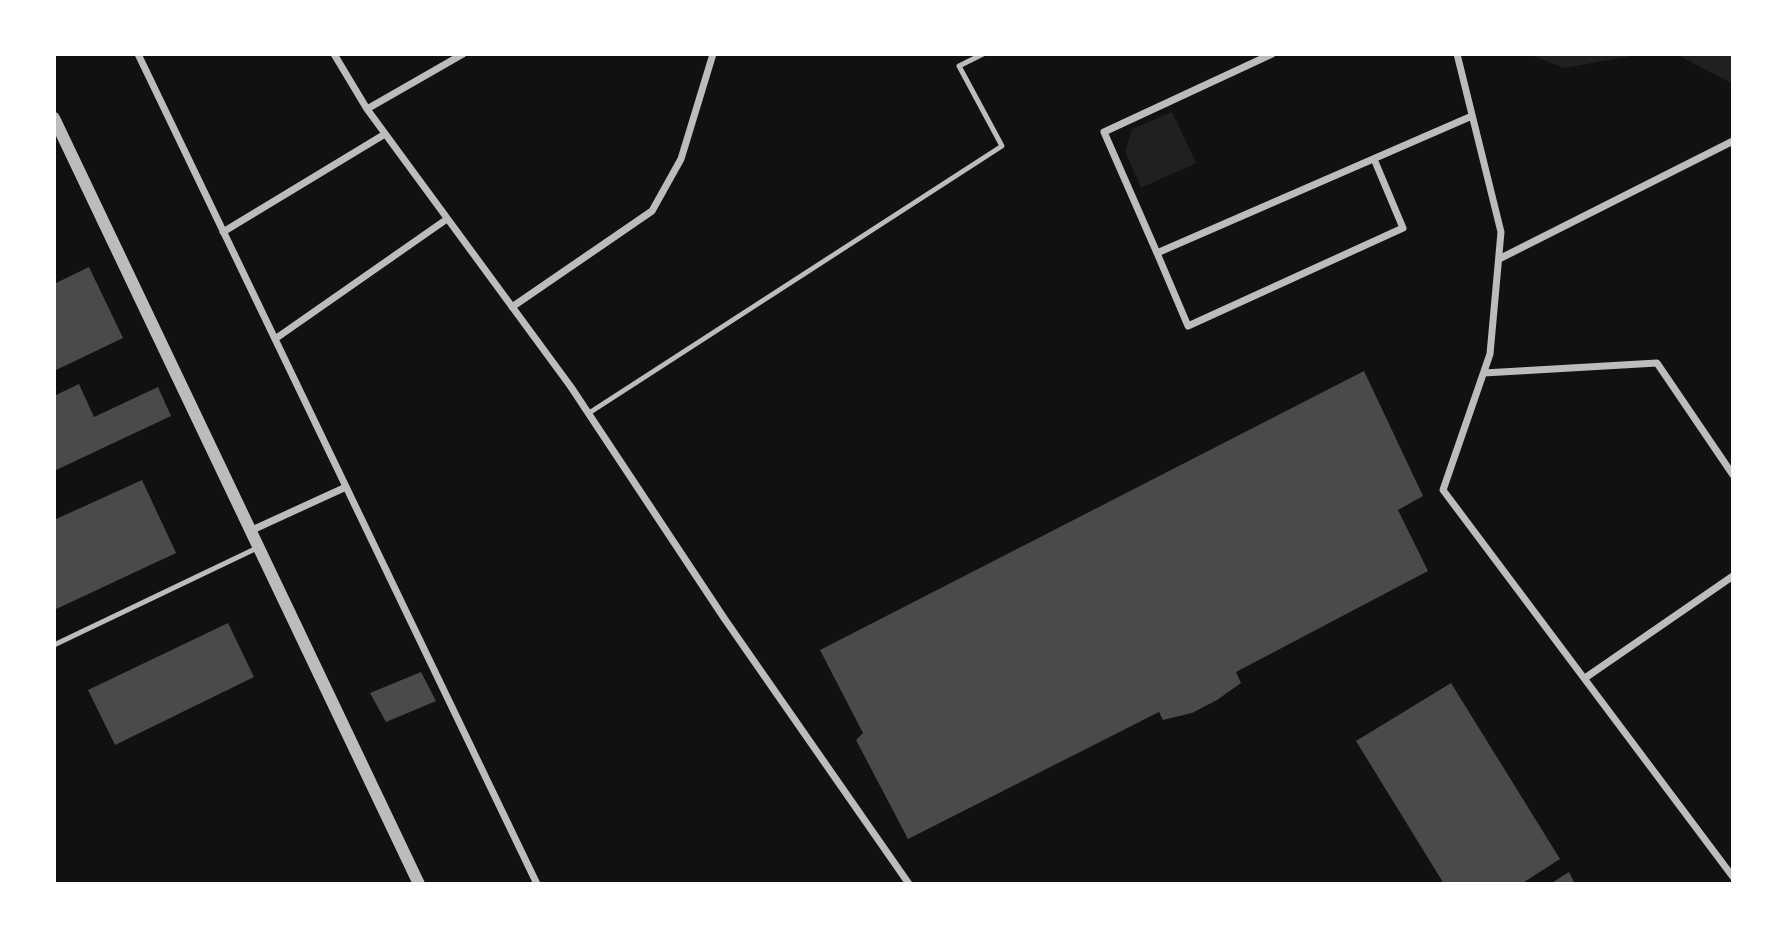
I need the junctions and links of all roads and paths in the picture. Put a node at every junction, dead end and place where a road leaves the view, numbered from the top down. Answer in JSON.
{"nodes":[{"id":1,"x":138,"y":54,"type":"edge"},
{"id":2,"x":334,"y":54,"type":"edge"},
{"id":3,"x":463,"y":54,"type":"edge"},
{"id":4,"x":713,"y":54,"type":"edge"},
{"id":5,"x":984,"y":54,"type":"edge"},
{"id":6,"x":1272,"y":54,"type":"edge"},
{"id":7,"x":1457,"y":54,"type":"edge"},
{"id":8,"x":367,"y":109,"type":"junction"},
{"id":9,"x":1472,"y":116,"type":"junction"},
{"id":10,"x":54,"y":118,"type":"edge"},
{"id":11,"x":385,"y":134,"type":"junction"},
{"id":12,"x":1733,"y":141,"type":"edge"},
{"id":13,"x":1374,"y":159,"type":"junction"},
{"id":14,"x":447,"y":219,"type":"junction"},
{"id":15,"x":223,"y":232,"type":"junction"},
{"id":16,"x":1157,"y":253,"type":"junction"},
{"id":17,"x":1499,"y":260,"type":"junction"},
{"id":18,"x":512,"y":307,"type":"junction"},
{"id":19,"x":275,"y":339,"type":"junction"},
{"id":20,"x":1484,"y":373,"type":"junction"},
{"id":21,"x":589,"y":413,"type":"junction"},
{"id":22,"x":1733,"y":475,"type":"edge"},
{"id":23,"x":346,"y":487,"type":"junction"},
{"id":24,"x":250,"y":531,"type":"junction"},
{"id":25,"x":258,"y":548,"type":"junction"},
{"id":26,"x":1733,"y":576,"type":"edge"},
{"id":27,"x":54,"y":645,"type":"edge"},
{"id":28,"x":1585,"y":678,"type":"junction"},
{"id":29,"x":1733,"y":877,"type":"edge"},
{"id":30,"x":419,"y":884,"type":"edge"},
{"id":31,"x":537,"y":884,"type":"edge"},
{"id":32,"x":909,"y":884,"type":"edge"}],
"edges":[{"from":1,"to":15,"type":"street"},
{"from":2,"to":8,"type":"street"},
{"from":3,"to":8,"type":"street"},
{"from":4,"to":18,"type":"street"},
{"from":5,"to":21,"type":"lane"},
{"from":6,"to":16,"type":"street"},
{"from":7,"to":9,"type":"street"},
{"from":8,"to":11,"type":"street"},
{"from":9,"to":13,"type":"street"},
{"from":9,"to":17,"type":"street"},
{"from":10,"to":24,"type":"street"},
{"from":11,"to":14,"type":"street"},
{"from":11,"to":15,"type":"street"},
{"from":12,"to":17,"type":"street"},
{"from":13,"to":16,"type":"street"},
{"from":13,"to":16,"type":"street"},
{"from":14,"to":18,"type":"street"},
{"from":14,"to":19,"type":"street"},
{"from":15,"to":19,"type":"street"},
{"from":17,"to":20,"type":"street"},
{"from":18,"to":21,"type":"street"},
{"from":19,"to":23,"type":"street"},
{"from":20,"to":22,"type":"street"},
{"from":20,"to":28,"type":"street"},
{"from":21,"to":32,"type":"street"},
{"from":23,"to":24,"type":"street"},
{"from":23,"to":31,"type":"street"},
{"from":24,"to":25,"type":"street"},
{"from":25,"to":27,"type":"lane"},
{"from":25,"to":30,"type":"street"},
{"from":26,"to":28,"type":"street"},
{"from":28,"to":29,"type":"street"}]}
